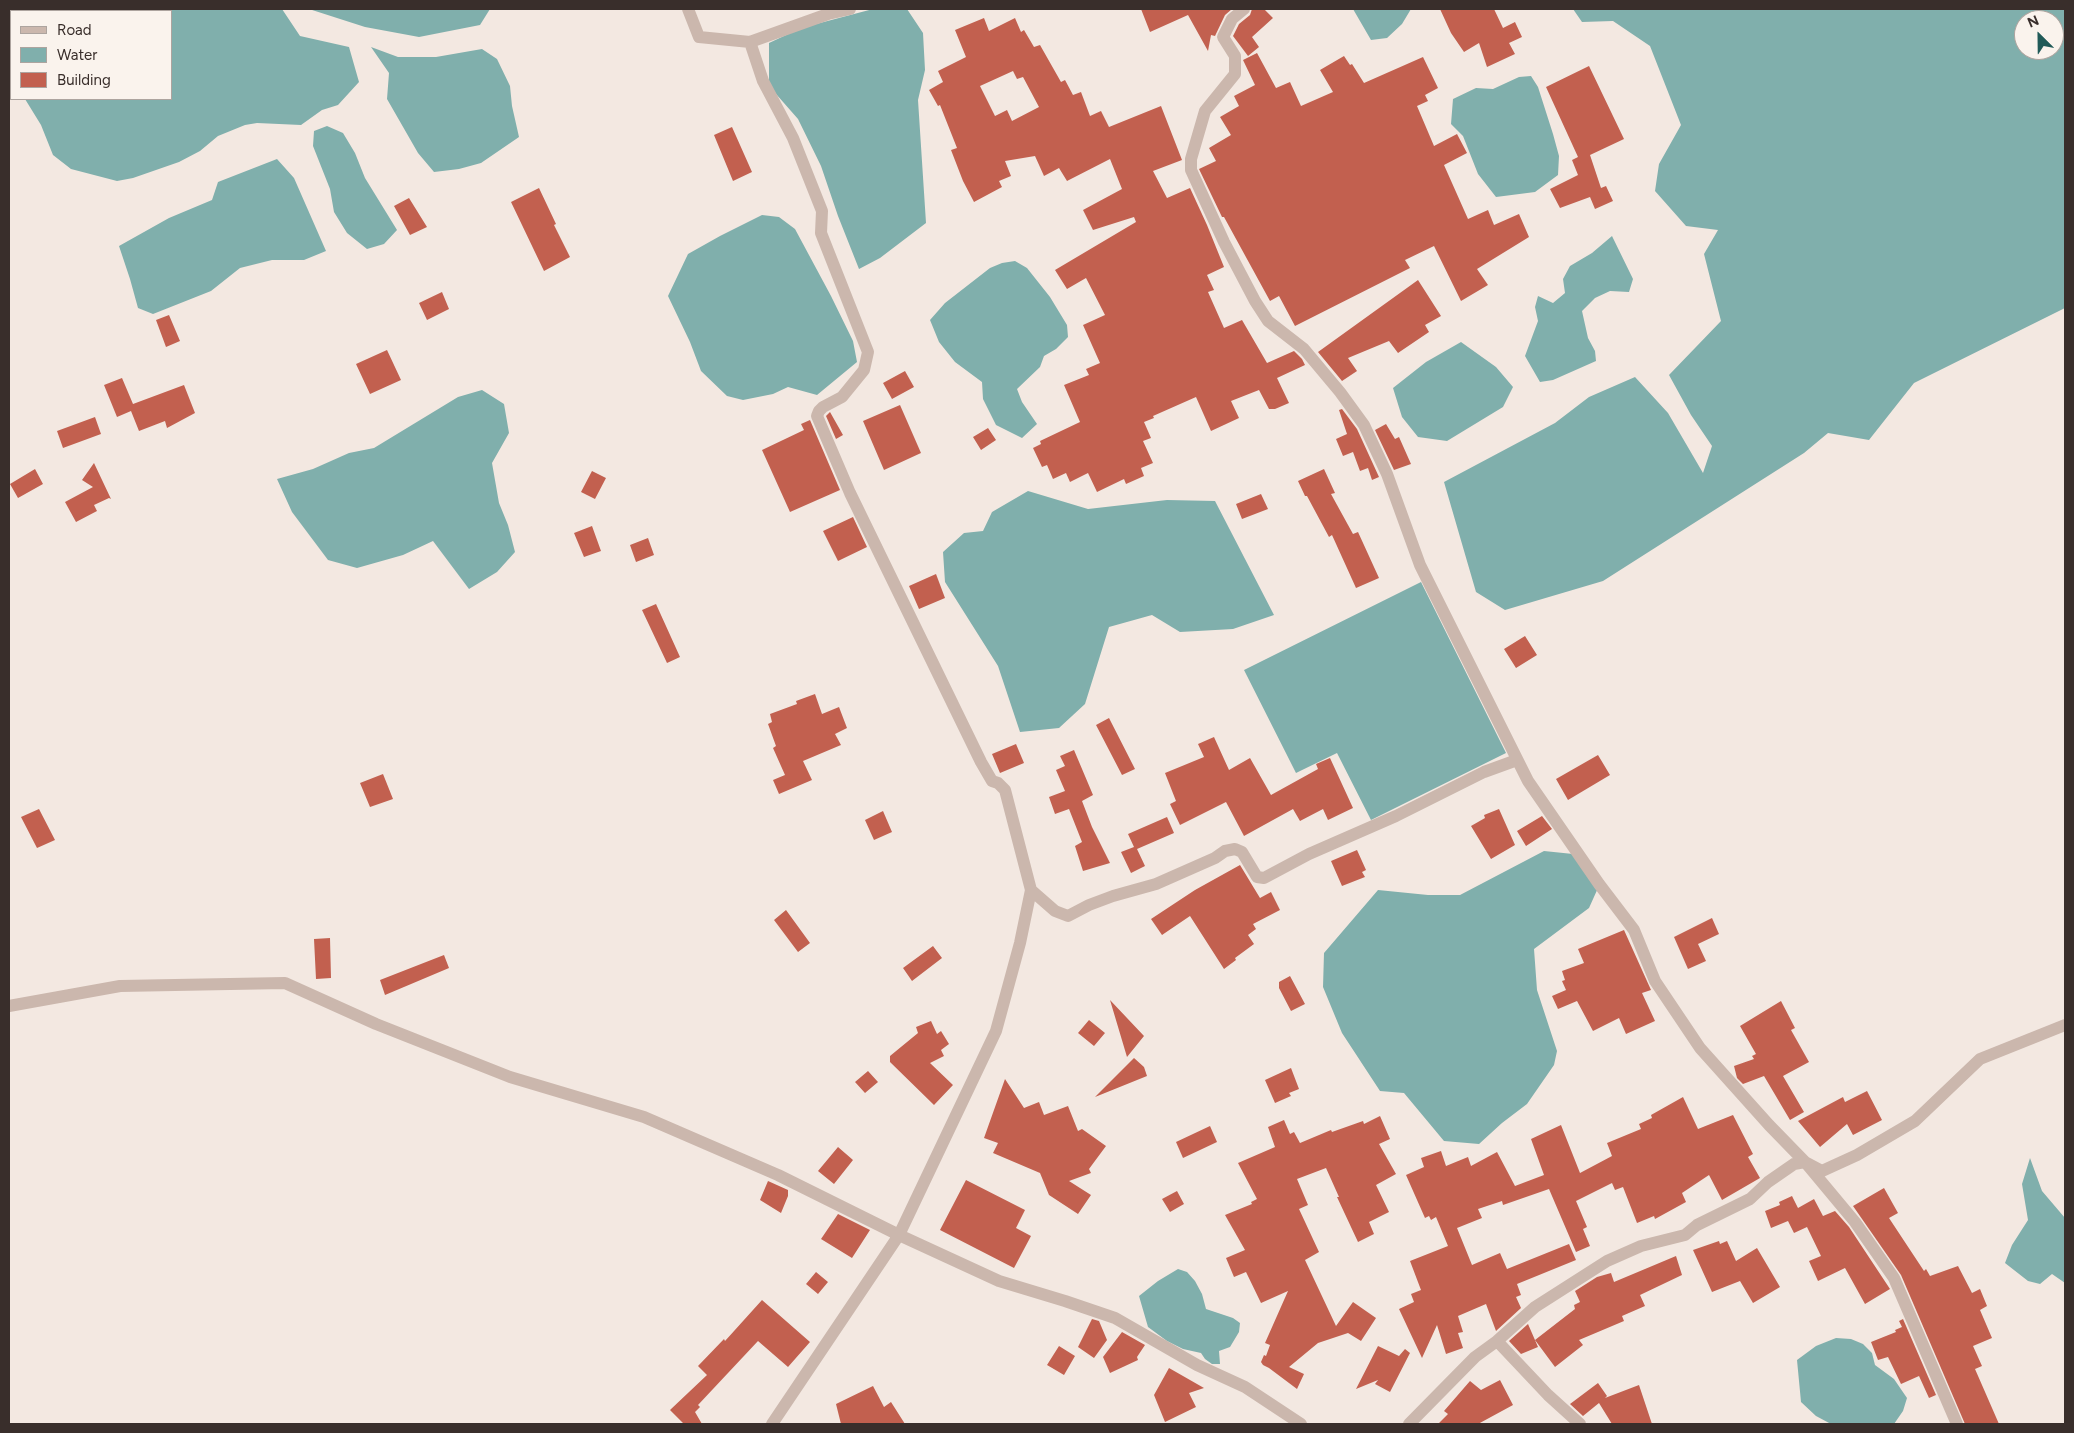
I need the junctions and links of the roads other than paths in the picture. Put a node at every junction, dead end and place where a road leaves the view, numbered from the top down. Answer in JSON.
{"nodes":[{"id":1,"x":688,"y":9,"type":"edge"},
{"id":2,"x":850,"y":9,"type":"edge"},
{"id":3,"x":1244,"y":9,"type":"edge"},
{"id":4,"x":750,"y":42,"type":"junction"},
{"id":5,"x":1517,"y":760,"type":"junction"},
{"id":6,"x":1031,"y":890,"type":"junction"},
{"id":7,"x":9,"y":1006,"type":"edge"},
{"id":8,"x":2065,"y":1025,"type":"edge"},
{"id":9,"x":1805,"y":1162,"type":"junction"},
{"id":10,"x":899,"y":1235,"type":"junction"},
{"id":11,"x":1497,"y":1341,"type":"junction"},
{"id":12,"x":772,"y":1424,"type":"edge"},
{"id":13,"x":1301,"y":1424,"type":"edge"},
{"id":14,"x":1409,"y":1424,"type":"edge"},
{"id":15,"x":1580,"y":1424,"type":"edge"},
{"id":16,"x":1957,"y":1424,"type":"edge"}],
"edges":[{"from":1,"to":4,"type":"street"},
{"from":2,"to":4,"type":"street"},
{"from":3,"to":5,"type":"street"},
{"from":4,"to":6,"type":"street"},
{"from":5,"to":6,"type":"street"},
{"from":5,"to":9,"type":"street"},
{"from":6,"to":10,"type":"street"},
{"from":7,"to":10,"type":"street"},
{"from":8,"to":9,"type":"street"},
{"from":9,"to":11,"type":"street"},
{"from":9,"to":16,"type":"street"},
{"from":10,"to":12,"type":"street"},
{"from":10,"to":13,"type":"street"},
{"from":11,"to":14,"type":"street"},
{"from":11,"to":15,"type":"street"}]}
